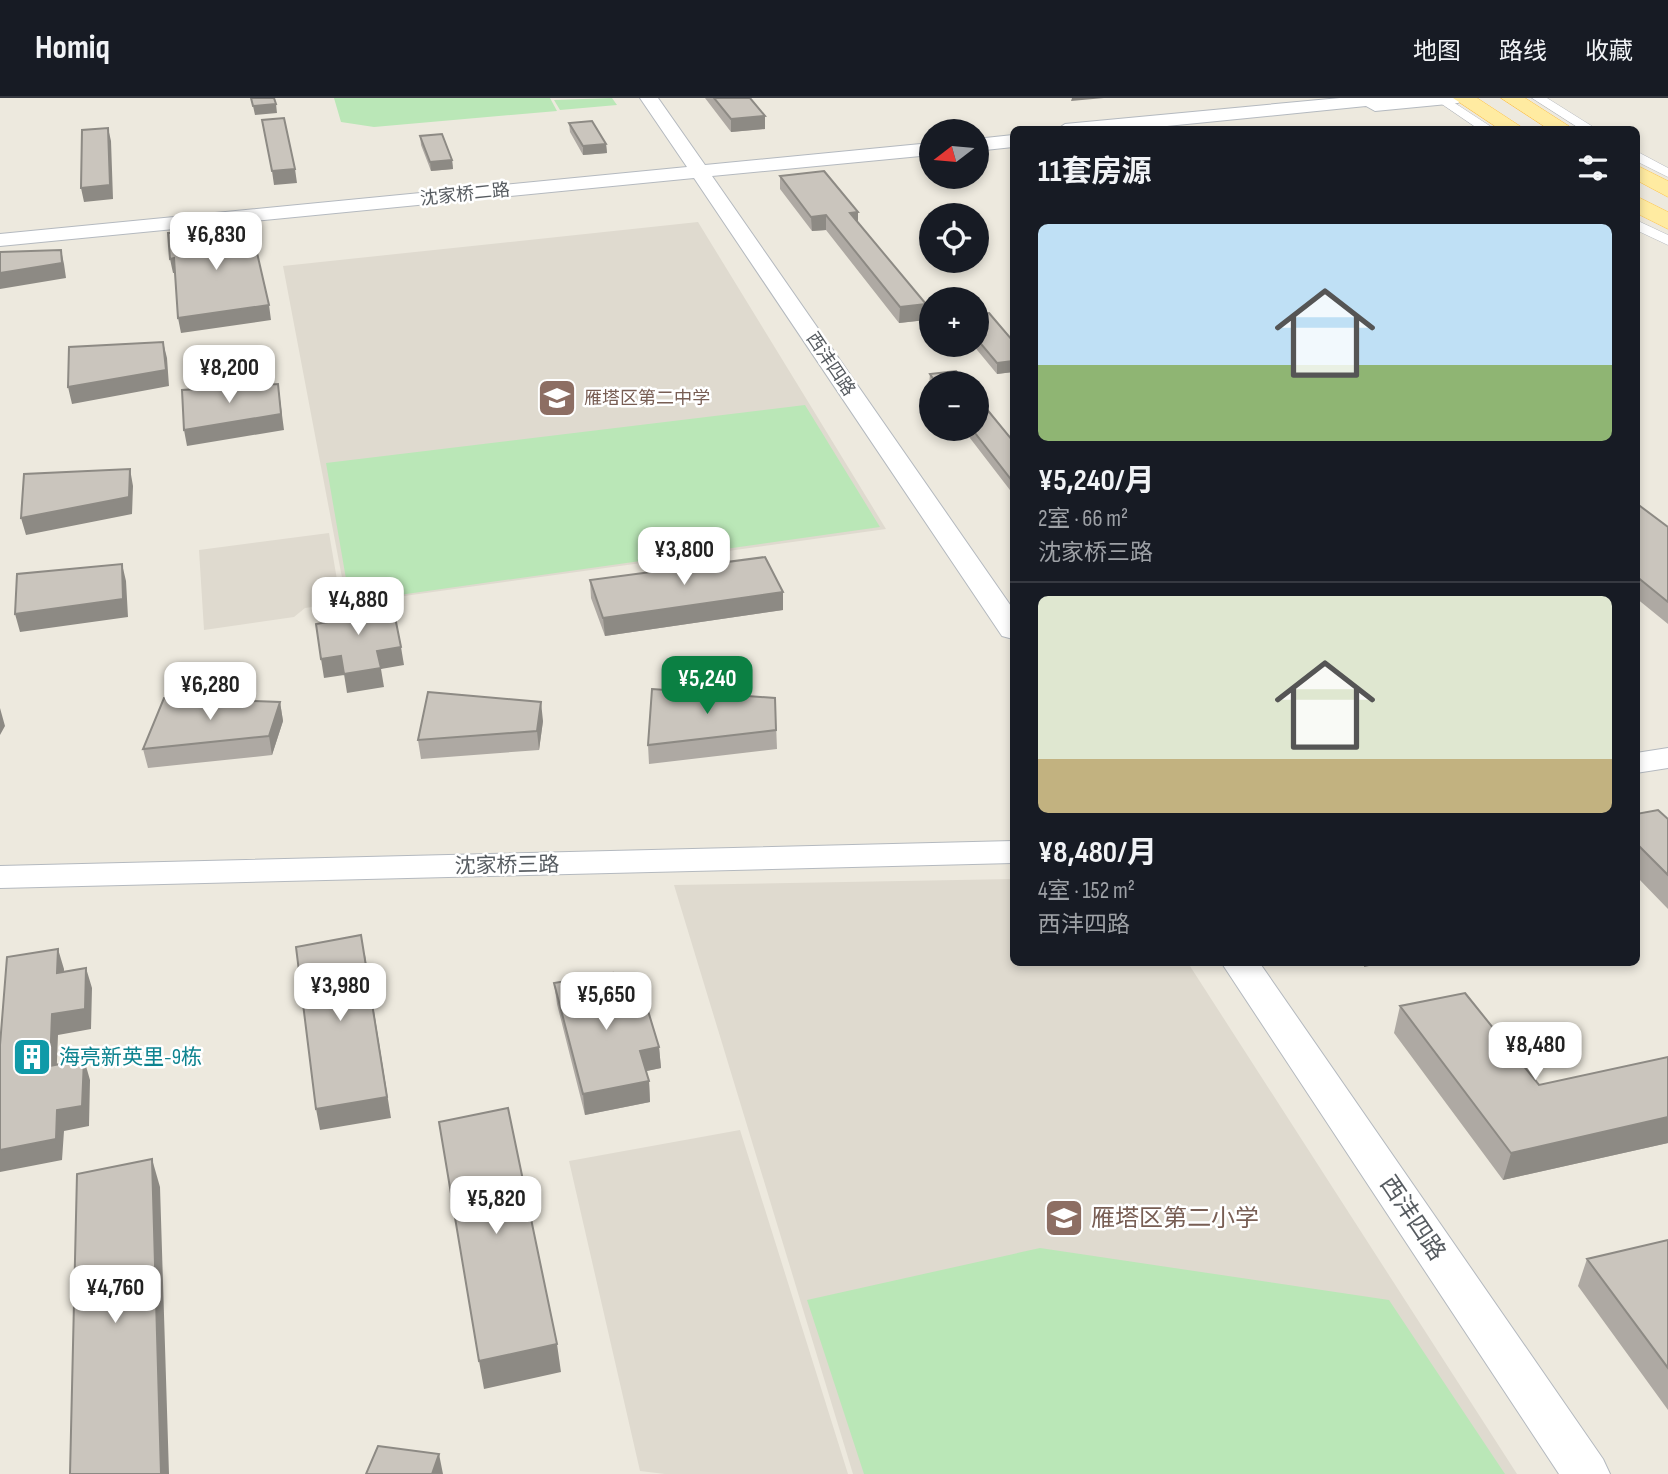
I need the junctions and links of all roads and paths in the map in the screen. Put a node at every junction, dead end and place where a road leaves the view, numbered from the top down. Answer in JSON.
{"nodes":[{"id":1,"x":649,"y":98,"type":"edge"},
{"id":2,"x":1396,"y":98,"type":"edge"},
{"id":3,"x":1451,"y":98,"type":"edge"},
{"id":4,"x":1511,"y":98,"type":"edge"},
{"id":5,"x":1538,"y":98,"type":"edge"},
{"id":6,"x":1106,"y":126,"type":"edge"},
{"id":7,"x":1172,"y":126,"type":"edge"},
{"id":8,"x":1485,"y":126,"type":"edge"},
{"id":9,"x":1508,"y":126,"type":"edge"},
{"id":10,"x":1558,"y":126,"type":"edge"},
{"id":11,"x":1585,"y":126,"type":"edge"},
{"id":12,"x":1010,"y":134,"type":"edge"},
{"id":13,"x":989,"y":137,"type":"edge"},
{"id":14,"x":1010,"y":141,"type":"edge"},
{"id":15,"x":919,"y":143,"type":"edge"},
{"id":16,"x":989,"y":144,"type":"edge"},
{"id":17,"x":919,"y":150,"type":"edge"},
{"id":18,"x":1640,"y":157,"type":"edge"},
{"id":19,"x":696,"y":168,"type":"junction"},
{"id":20,"x":1640,"y":173,"type":"edge"},
{"id":21,"x":1668,"y":173,"type":"edge"},
{"id":22,"x":1668,"y":190,"type":"edge"},
{"id":23,"x":1640,"y":204,"type":"edge"},
{"id":24,"x":1668,"y":222,"type":"edge"},
{"id":25,"x":1640,"y":226,"type":"edge"},
{"id":26,"x":0,"y":232,"type":"edge"},
{"id":27,"x":0,"y":240,"type":"edge"},
{"id":28,"x":1668,"y":241,"type":"edge"},
{"id":29,"x":1010,"y":627,"type":"edge"},
{"id":30,"x":1668,"y":739,"type":"edge"},
{"id":31,"x":1640,"y":744,"type":"edge"},
{"id":32,"x":1668,"y":758,"type":"edge"},
{"id":33,"x":1640,"y":762,"type":"edge"},
{"id":34,"x":1010,"y":835,"type":"edge"},
{"id":35,"x":1010,"y":852,"type":"edge"},
{"id":36,"x":0,"y":857,"type":"edge"},
{"id":37,"x":0,"y":877,"type":"edge"},
{"id":38,"x":1242,"y":966,"type":"edge"},
{"id":39,"x":1586,"y":1474,"type":"edge"}],
"edges":[{"from":1,"to":19,"type":"street","name":"西沣四路"},
{"from":2,"to":6,"type":"street"},
{"from":3,"to":7,"type":"street"},
{"from":3,"to":8,"type":"street"},
{"from":3,"to":9,"type":"main road"},
{"from":4,"to":10,"type":"main road"},
{"from":5,"to":11,"type":"street"},
{"from":12,"to":13,"type":"street"},
{"from":14,"to":16,"type":"street"},
{"from":15,"to":19,"type":"street","name":"沈家桥二路"},
{"from":17,"to":19,"type":"street","name":"沈家桥二路"},
{"from":18,"to":21,"type":"street"},
{"from":19,"to":26,"type":"street","name":"沈家桥二路"},
{"from":19,"to":27,"type":"street","name":"沈家桥二路"},
{"from":19,"to":29,"type":"street","name":"西沣四路"},
{"from":20,"to":22,"type":"main road"},
{"from":23,"to":24,"type":"main road"},
{"from":25,"to":28,"type":"street"},
{"from":30,"to":31,"type":"street"},
{"from":32,"to":33,"type":"street"},
{"from":34,"to":36,"type":"street","name":"沈家桥三路"},
{"from":35,"to":37,"type":"street","name":"沈家桥三路"},
{"from":38,"to":39,"type":"street","name":"西沣四路"}]}
